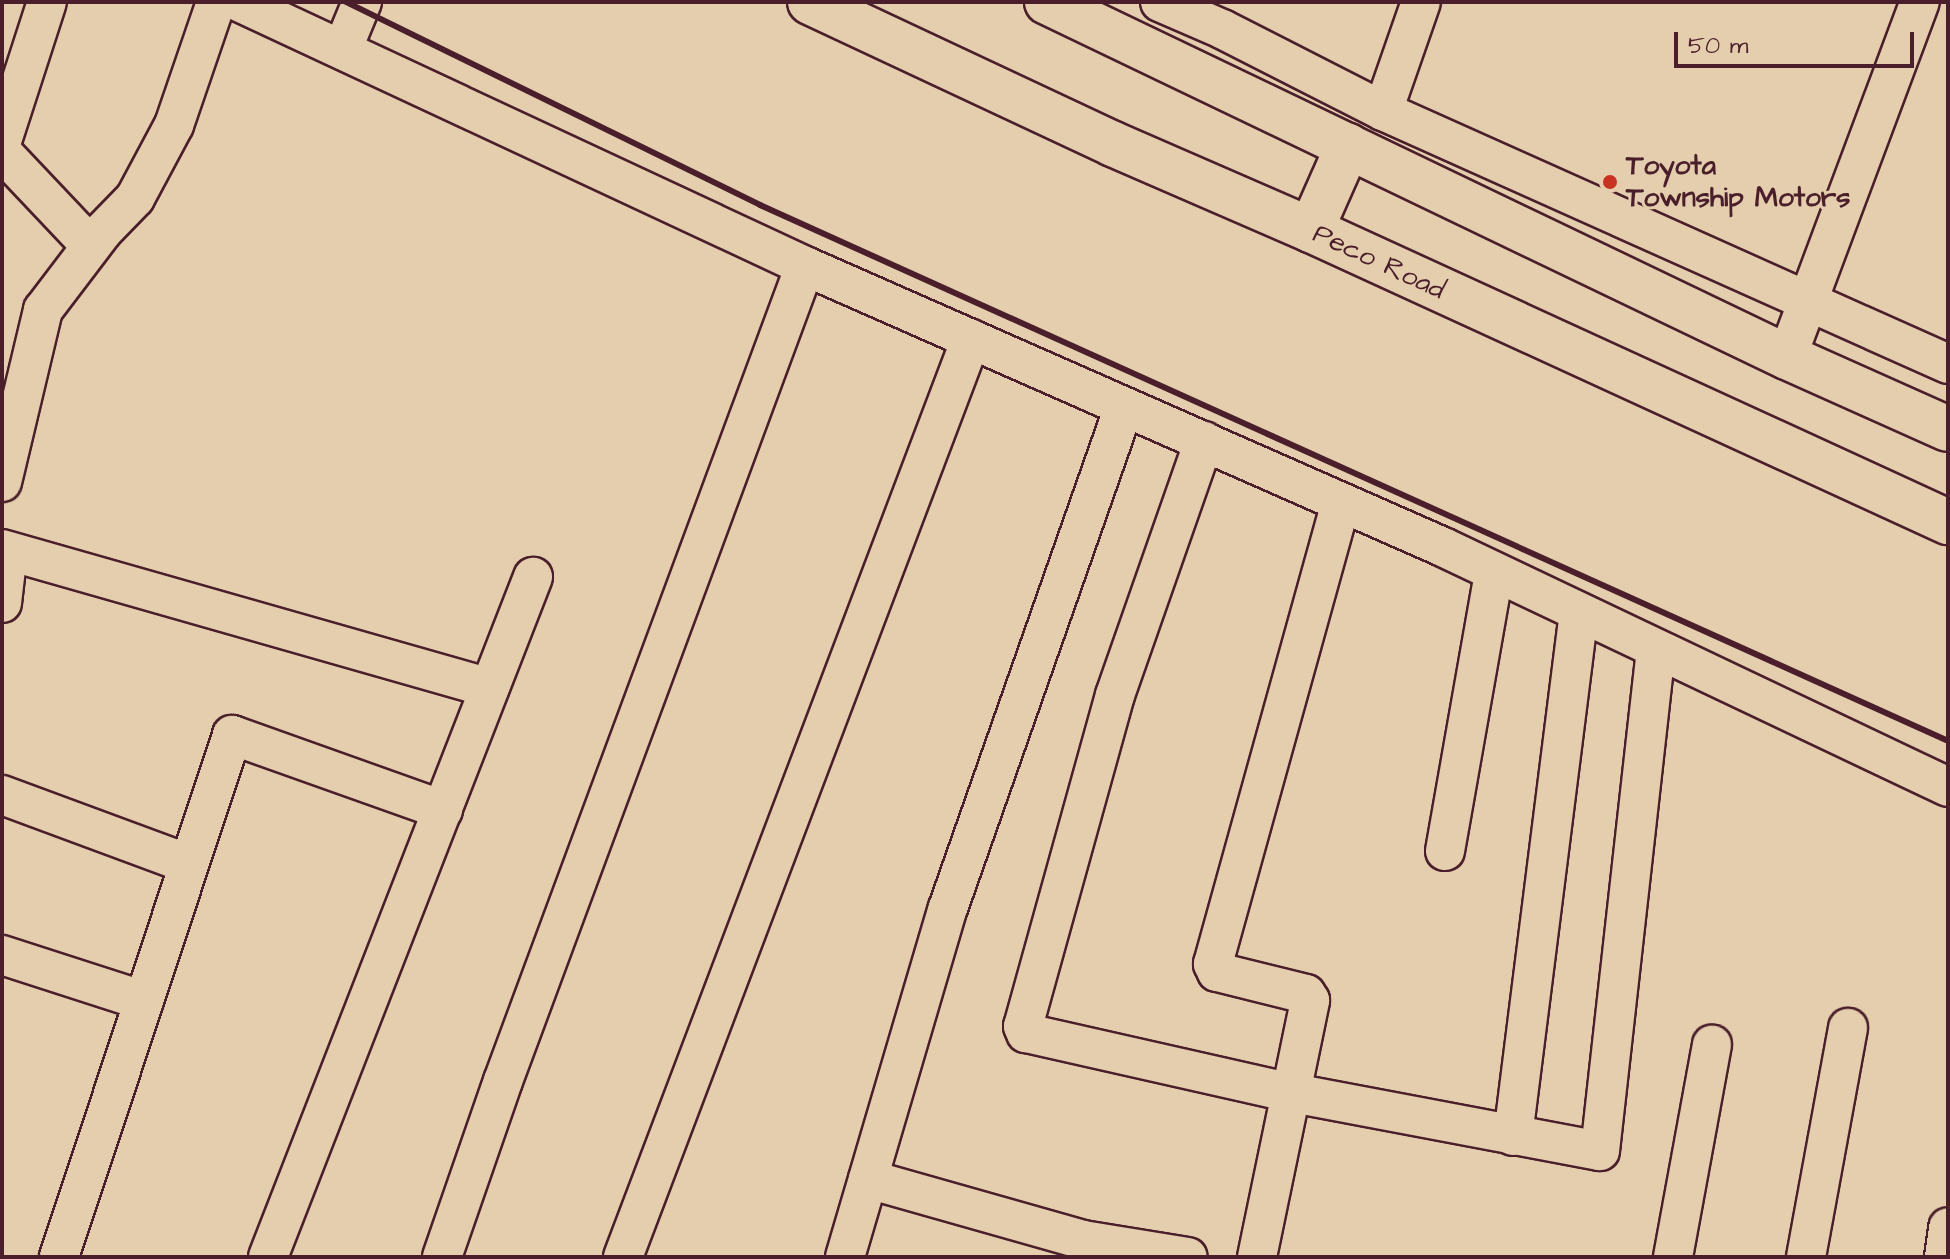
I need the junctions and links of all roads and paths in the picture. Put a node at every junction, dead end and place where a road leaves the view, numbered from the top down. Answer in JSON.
{"nodes":[{"id":1,"x":47,"y":2,"type":"edge"},
{"id":2,"x":216,"y":2,"type":"edge"},
{"id":3,"x":239,"y":2,"type":"edge"},
{"id":4,"x":362,"y":2,"type":"edge"},
{"id":5,"x":810,"y":2,"type":"edge"},
{"id":6,"x":1047,"y":2,"type":"edge"},
{"id":7,"x":1160,"y":2,"type":"edge"},
{"id":8,"x":1421,"y":2,"type":"edge"},
{"id":9,"x":1920,"y":2,"type":"edge"},
{"id":10,"x":1226,"y":16,"type":"edge"},
{"id":11,"x":343,"y":48,"type":"junction"},
{"id":12,"x":1383,"y":111,"type":"junction"},
{"id":13,"x":2,"y":141,"type":"edge"},
{"id":14,"x":1348,"y":146,"type":"junction"},
{"id":15,"x":2,"y":152,"type":"edge"},
{"id":16,"x":1528,"y":175,"type":"junction"},
{"id":17,"x":1506,"y":222,"type":"junction"},
{"id":18,"x":1637,"y":224,"type":"junction"},
{"id":19,"x":1311,"y":230,"type":"junction"},
{"id":20,"x":91,"y":246,"type":"junction"},
{"id":21,"x":805,"y":266,"type":"junction"},
{"id":22,"x":1615,"y":274,"type":"junction"},
{"id":23,"x":1807,"y":299,"type":"junction"},
{"id":24,"x":971,"y":339,"type":"junction"},
{"id":25,"x":16,"y":356,"type":"edge"},
{"id":26,"x":1787,"y":357,"type":"junction"},
{"id":27,"x":1948,"y":364,"type":"edge"},
{"id":28,"x":1124,"y":407,"type":"junction"},
{"id":29,"x":1948,"y":429,"type":"edge"},
{"id":30,"x":1204,"y":441,"type":"junction"},
{"id":31,"x":2,"y":482,"type":"edge"},
{"id":32,"x":1341,"y":502,"type":"junction"},
{"id":33,"x":1948,"y":522,"type":"edge"},
{"id":34,"x":5,"y":550,"type":"edge"},
{"id":35,"x":1494,"y":572,"type":"junction"},
{"id":36,"x":533,"y":577,"type":"dead end"},
{"id":37,"x":2,"y":603,"type":"edge"},
{"id":38,"x":1579,"y":612,"type":"junction"},
{"id":39,"x":1656,"y":649,"type":"junction"},
{"id":40,"x":490,"y":688,"type":"junction"},
{"id":41,"x":1948,"y":787,"type":"edge"},
{"id":42,"x":2,"y":795,"type":"edge"},
{"id":43,"x":443,"y":810,"type":"junction"},
{"id":44,"x":1445,"y":851,"type":"dead end"},
{"id":45,"x":189,"y":864,"type":"junction"},
{"id":46,"x":2,"y":955,"type":"edge"},
{"id":47,"x":144,"y":1001,"type":"junction"},
{"id":48,"x":1848,"y":1028,"type":"dead end"},
{"id":49,"x":1712,"y":1045,"type":"dead end"},
{"id":50,"x":1293,"y":1093,"type":"junction"},
{"id":51,"x":1513,"y":1136,"type":"junction"},
{"id":52,"x":868,"y":1179,"type":"junction"},
{"id":53,"x":1948,"y":1227,"type":"edge"},
{"id":54,"x":59,"y":1257,"type":"edge"},
{"id":55,"x":268,"y":1257,"type":"edge"},
{"id":56,"x":442,"y":1257,"type":"edge"},
{"id":57,"x":623,"y":1257,"type":"edge"},
{"id":58,"x":845,"y":1257,"type":"edge"},
{"id":59,"x":1188,"y":1257,"type":"edge"},
{"id":60,"x":1257,"y":1257,"type":"edge"},
{"id":61,"x":1673,"y":1257,"type":"edge"},
{"id":62,"x":1806,"y":1257,"type":"edge"},
{"id":63,"x":1944,"y":1257,"type":"edge"}],
"edges":[{"from":1,"to":13,"type":"street"},
{"from":2,"to":20,"type":"street"},
{"from":3,"to":11,"type":"street"},
{"from":4,"to":11,"type":"street"},
{"from":5,"to":19,"type":"main road","name":"Peco Road"},
{"from":6,"to":14,"type":"main road"},
{"from":7,"to":10,"type":"street"},
{"from":8,"to":12,"type":"street"},
{"from":9,"to":23,"type":"street"},
{"from":10,"to":12,"type":"street"},
{"from":11,"to":21,"type":"street"},
{"from":12,"to":16,"type":"street"},
{"from":14,"to":17,"type":"main road"},
{"from":14,"to":19,"type":"main road"},
{"from":15,"to":20,"type":"street"},
{"from":16,"to":17,"type":"street"},
{"from":16,"to":18,"type":"street"},
{"from":17,"to":22,"type":"main road"},
{"from":18,"to":22,"type":"street"},
{"from":18,"to":23,"type":"street"},
{"from":19,"to":33,"type":"main road","name":"Peco Road"},
{"from":20,"to":25,"type":"street"},
{"from":21,"to":24,"type":"street"},
{"from":21,"to":56,"type":"street"},
{"from":22,"to":26,"type":"main road"},
{"from":23,"to":26,"type":"street"},
{"from":23,"to":27,"type":"street"},
{"from":24,"to":28,"type":"street"},
{"from":24,"to":57,"type":"street"},
{"from":25,"to":31,"type":"street"},
{"from":26,"to":29,"type":"main road"},
{"from":28,"to":30,"type":"street"},
{"from":28,"to":52,"type":"street"},
{"from":30,"to":32,"type":"street"},
{"from":30,"to":50,"type":"street"},
{"from":32,"to":35,"type":"street"},
{"from":32,"to":50,"type":"street"},
{"from":34,"to":37,"type":"street"},
{"from":34,"to":40,"type":"street"},
{"from":35,"to":38,"type":"street"},
{"from":35,"to":44,"type":"street"},
{"from":36,"to":40,"type":"street"},
{"from":38,"to":39,"type":"street"},
{"from":38,"to":51,"type":"street"},
{"from":39,"to":41,"type":"street"},
{"from":39,"to":51,"type":"street"},
{"from":40,"to":43,"type":"street"},
{"from":42,"to":45,"type":"street"},
{"from":43,"to":45,"type":"street"},
{"from":43,"to":55,"type":"street"},
{"from":45,"to":47,"type":"street"},
{"from":46,"to":47,"type":"street"},
{"from":47,"to":54,"type":"street"},
{"from":48,"to":62,"type":"street"},
{"from":49,"to":61,"type":"street"},
{"from":50,"to":51,"type":"street"},
{"from":50,"to":60,"type":"street"},
{"from":52,"to":58,"type":"street"},
{"from":52,"to":59,"type":"street"},
{"from":53,"to":63,"type":"street"}]}
